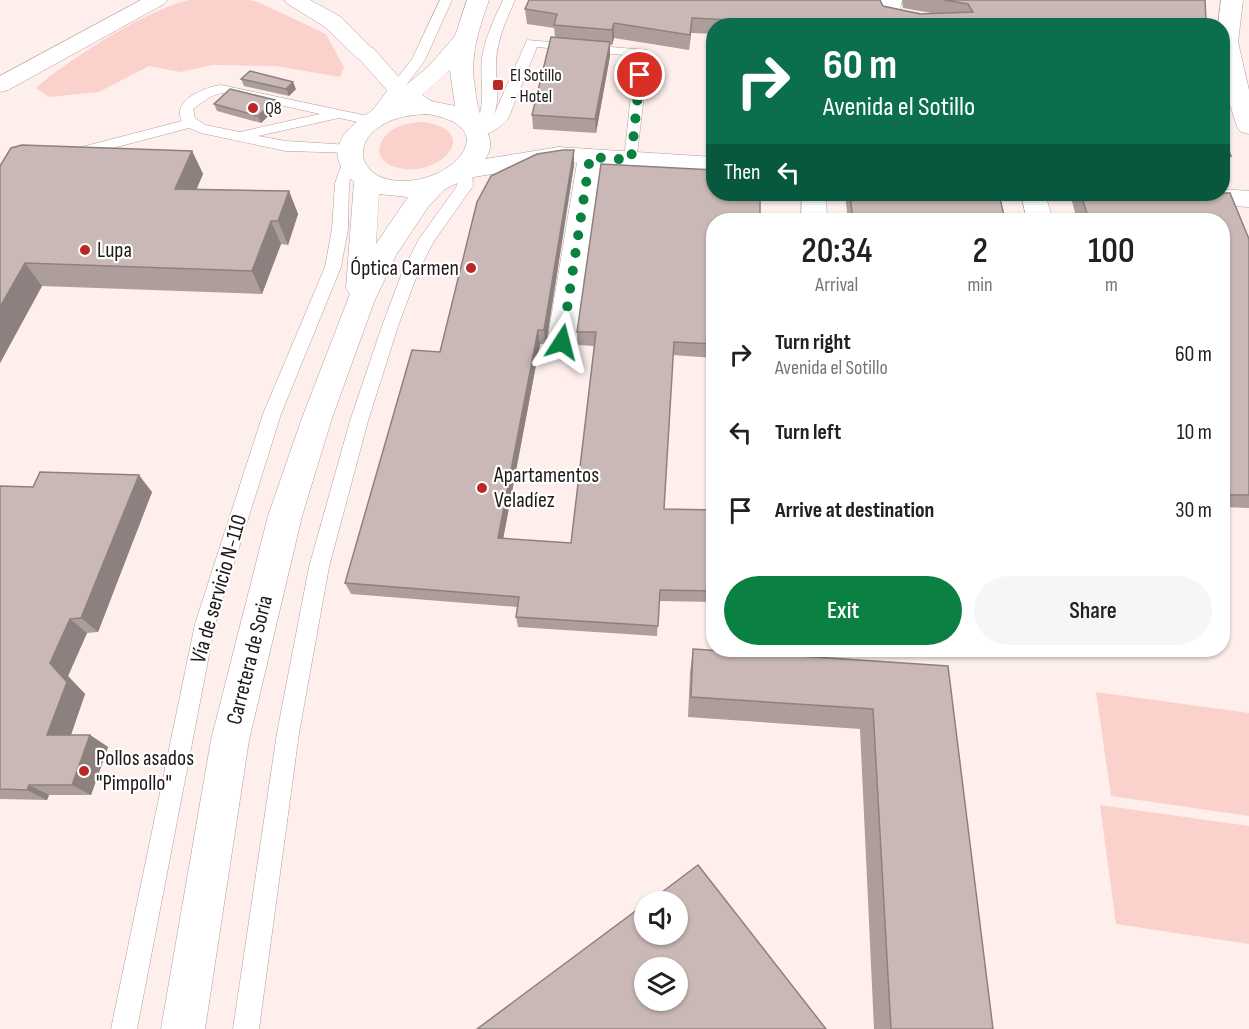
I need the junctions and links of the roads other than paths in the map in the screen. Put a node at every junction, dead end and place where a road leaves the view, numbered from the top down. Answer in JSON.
{"nodes":[{"id":1,"x":157,"y":0,"type":"edge"},
{"id":2,"x":295,"y":0,"type":"edge"},
{"id":3,"x":446,"y":0,"type":"edge"},
{"id":4,"x":478,"y":0,"type":"edge"},
{"id":5,"x":508,"y":0,"type":"edge"},
{"id":6,"x":891,"y":0,"type":"edge"},
{"id":7,"x":1232,"y":0,"type":"edge"},
{"id":8,"x":910,"y":18,"type":"edge"},
{"id":9,"x":1230,"y":18,"type":"edge"},
{"id":10,"x":463,"y":41,"type":"junction"},
{"id":11,"x":365,"y":53,"type":"junction"},
{"id":12,"x":1230,"y":77,"type":"edge"},
{"id":13,"x":0,"y":85,"type":"edge"},
{"id":14,"x":410,"y":97,"type":"junction"},
{"id":15,"x":340,"y":114,"type":"junction"},
{"id":16,"x":378,"y":118,"type":"junction"},
{"id":17,"x":190,"y":123,"type":"junction"},
{"id":18,"x":1249,"y":127,"type":"edge"},
{"id":19,"x":475,"y":128,"type":"junction"},
{"id":20,"x":237,"y":136,"type":"junction"},
{"id":21,"x":559,"y":155,"type":"junction"},
{"id":22,"x":590,"y":157,"type":"junction"},
{"id":23,"x":53,"y":158,"type":"edge"},
{"id":24,"x":631,"y":160,"type":"junction"},
{"id":25,"x":356,"y":163,"type":"junction"},
{"id":26,"x":706,"y":165,"type":"edge"},
{"id":27,"x":465,"y":170,"type":"junction"},
{"id":28,"x":435,"y":185,"type":"junction"},
{"id":29,"x":1230,"y":198,"type":"edge"},
{"id":30,"x":1249,"y":199,"type":"edge"},
{"id":31,"x":360,"y":302,"type":"junction"},
{"id":32,"x":562,"y":342,"type":"dead end"},
{"id":33,"x":124,"y":1029,"type":"edge"},
{"id":34,"x":183,"y":1029,"type":"edge"},
{"id":35,"x":246,"y":1029,"type":"edge"}],
"edges":[{"from":1,"to":13,"type":"main road"},
{"from":2,"to":11,"type":"main road"},
{"from":3,"to":14,"type":"lane"},
{"from":4,"to":10,"type":"main road"},
{"from":5,"to":19,"type":"lane"},
{"from":6,"to":8,"type":"main road"},
{"from":7,"to":9,"type":"main road"},
{"from":10,"to":14,"type":"main road"},
{"from":10,"to":19,"type":"main road"},
{"from":11,"to":14,"type":"main road"},
{"from":11,"to":16,"type":"main road"},
{"from":12,"to":18,"type":"main road"},
{"from":14,"to":16,"type":"lane"},
{"from":14,"to":16,"type":"main road"},
{"from":14,"to":19,"type":"main road"},
{"from":15,"to":16,"type":"lane"},
{"from":15,"to":17,"type":"lane"},
{"from":15,"to":20,"type":"lane"},
{"from":16,"to":25,"type":"main road"},
{"from":17,"to":20,"type":"lane"},
{"from":17,"to":23,"type":"lane"},
{"from":19,"to":21,"type":"main road"},
{"from":19,"to":24,"type":"lane"},
{"from":19,"to":27,"type":"main road"},
{"from":20,"to":25,"type":"lane"},
{"from":21,"to":22,"type":"main road"},
{"from":21,"to":27,"type":"main road"},
{"from":22,"to":24,"type":"main road"},
{"from":22,"to":32,"type":"main road"},
{"from":24,"to":26,"type":"main road"},
{"from":25,"to":28,"type":"main road"},
{"from":25,"to":31,"type":"main road","name":"Carretera de Soria"},
{"from":25,"to":33,"type":"lane","name":"Vía de servicio N-110"},
{"from":27,"to":28,"type":"main road"},
{"from":27,"to":35,"type":"lane"},
{"from":28,"to":31,"type":"main road","name":"Carretera de Soria"},
{"from":29,"to":30,"type":"main road"},
{"from":31,"to":34,"type":"main road","name":"Carretera de Soria"}]}
